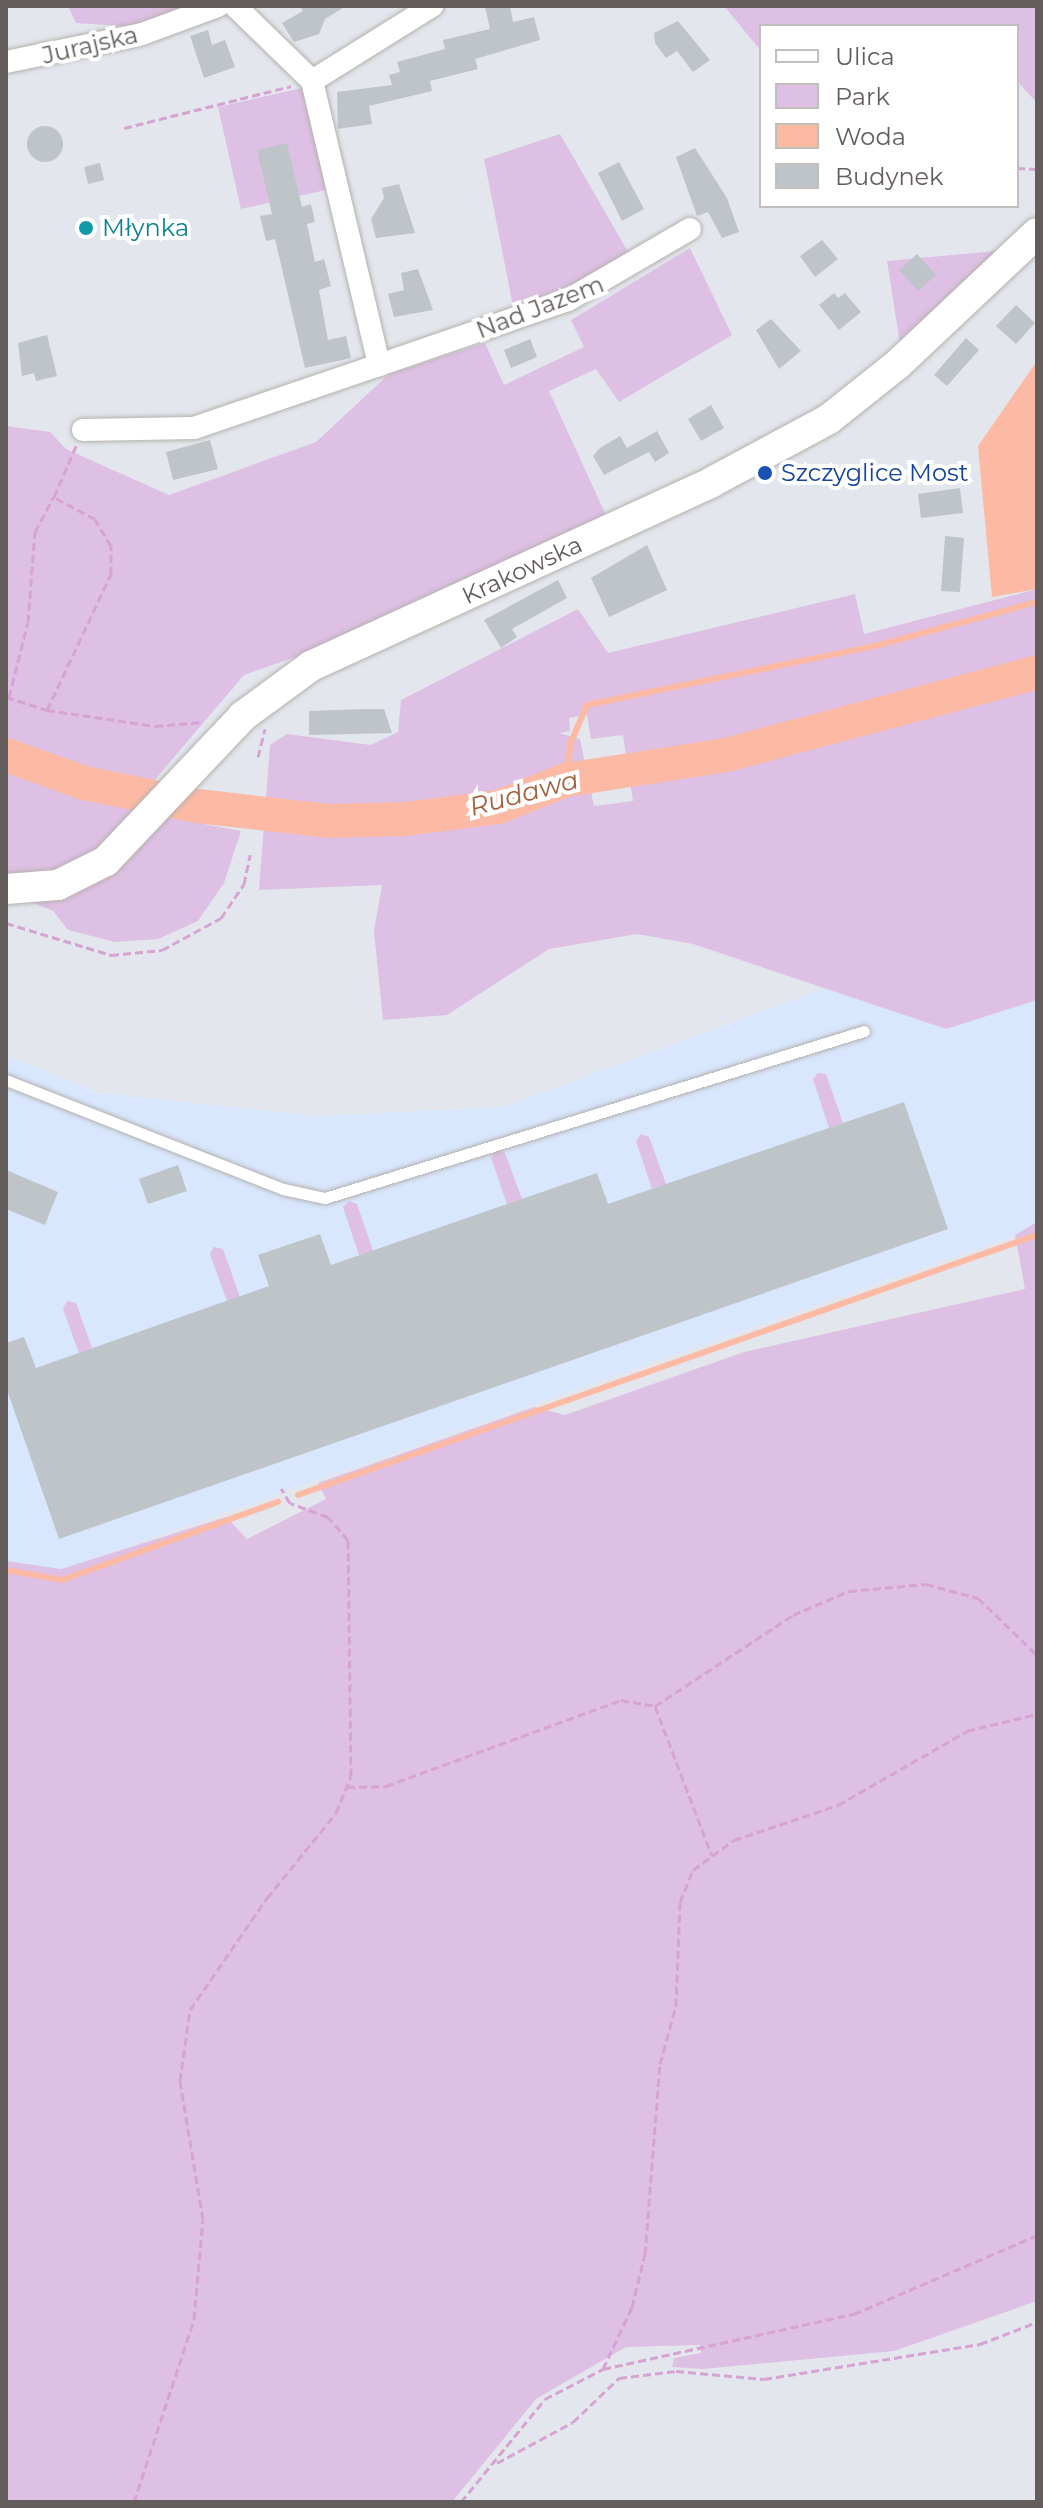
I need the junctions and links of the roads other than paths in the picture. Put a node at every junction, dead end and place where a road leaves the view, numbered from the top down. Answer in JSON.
{"nodes":[{"id":1,"x":218,"y":6,"type":"edge"},
{"id":2,"x":235,"y":6,"type":"edge"},
{"id":3,"x":432,"y":6,"type":"edge"},
{"id":4,"x":6,"y":62,"type":"edge"},
{"id":5,"x":312,"y":81,"type":"junction"},
{"id":6,"x":690,"y":229,"type":"dead end"},
{"id":7,"x":1037,"y":233,"type":"edge"},
{"id":8,"x":379,"y":365,"type":"junction"},
{"id":9,"x":83,"y":430,"type":"road end"},
{"id":10,"x":6,"y":889,"type":"edge"},
{"id":11,"x":864,"y":1031,"type":"dead end"},
{"id":12,"x":6,"y":1080,"type":"edge"}],
"edges":[{"from":1,"to":4,"type":"street","name":"Jurajska"},
{"from":2,"to":5,"type":"street"},
{"from":3,"to":5,"type":"street"},
{"from":5,"to":8,"type":"street"},
{"from":6,"to":8,"type":"street","name":"Nad Jazem"},
{"from":7,"to":10,"type":"street","name":"Krakowska"},
{"from":8,"to":9,"type":"street","name":"Nad Jazem"},
{"from":11,"to":12,"type":"lane"}]}
